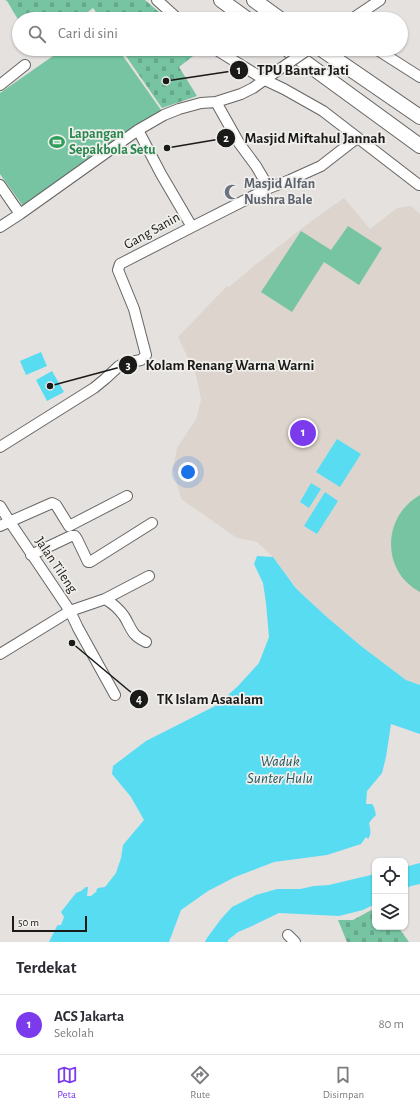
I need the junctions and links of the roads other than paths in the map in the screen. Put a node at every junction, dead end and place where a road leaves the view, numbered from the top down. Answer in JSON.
{"nodes":[{"id":1,"x":157,"y":0,"type":"edge"},
{"id":2,"x":221,"y":0,"type":"edge"},
{"id":3,"x":254,"y":0,"type":"edge"},
{"id":4,"x":377,"y":1,"type":"edge"},
{"id":5,"x":170,"y":12,"type":"edge"},
{"id":6,"x":237,"y":12,"type":"edge"},
{"id":7,"x":270,"y":12,"type":"edge"},
{"id":8,"x":362,"y":12,"type":"edge"},
{"id":9,"x":226,"y":56,"type":"edge"},
{"id":10,"x":296,"y":56,"type":"edge"},
{"id":11,"x":299,"y":56,"type":"edge"},
{"id":12,"x":332,"y":56,"type":"edge"},
{"id":13,"x":333,"y":56,"type":"edge"},
{"id":14,"x":387,"y":56,"type":"edge"},
{"id":15,"x":26,"y":65,"type":"dead end"},
{"id":16,"x":420,"y":77,"type":"edge"},
{"id":17,"x":264,"y":80,"type":"junction"},
{"id":18,"x":0,"y":85,"type":"edge"},
{"id":19,"x":216,"y":102,"type":"junction"},
{"id":20,"x":420,"y":106,"type":"edge"},
{"id":21,"x":420,"y":118,"type":"edge"},
{"id":22,"x":138,"y":130,"type":"junction"},
{"id":23,"x":357,"y":138,"type":"junction"},
{"id":24,"x":417,"y":145,"type":"edge"},
{"id":25,"x":0,"y":185,"type":"edge"},
{"id":26,"x":419,"y":186,"type":"edge"},
{"id":27,"x":269,"y":188,"type":"junction"},
{"id":28,"x":20,"y":214,"type":"junction"},
{"id":29,"x":0,"y":227,"type":"edge"},
{"id":30,"x":192,"y":227,"type":"junction"},
{"id":31,"x":0,"y":446,"type":"edge"},
{"id":32,"x":127,"y":496,"type":"dead end"},
{"id":33,"x":0,"y":506,"type":"edge"},
{"id":34,"x":152,"y":523,"type":"dead end"},
{"id":35,"x":5,"y":524,"type":"edge"},
{"id":36,"x":31,"y":555,"type":"junction"},
{"id":37,"x":149,"y":576,"type":"dead end"},
{"id":38,"x":105,"y":599,"type":"junction"},
{"id":39,"x":70,"y":611,"type":"junction"},
{"id":40,"x":146,"y":642,"type":"dead end"},
{"id":41,"x":0,"y":654,"type":"edge"},
{"id":42,"x":115,"y":695,"type":"dead end"}],
"edges":[{"from":1,"to":5,"type":"street"},
{"from":2,"to":6,"type":"highway"},
{"from":3,"to":7,"type":"highway"},
{"from":4,"to":8,"type":"street"},
{"from":9,"to":17,"type":"street"},
{"from":10,"to":24,"type":"highway"},
{"from":11,"to":17,"type":"street","bridge":true},
{"from":12,"to":21,"type":"highway"},
{"from":13,"to":20,"type":"highway"},
{"from":14,"to":16,"type":"street"},
{"from":15,"to":18,"type":"street"},
{"from":17,"to":19,"type":"street"},
{"from":17,"to":23,"type":"street"},
{"from":19,"to":22,"type":"street"},
{"from":19,"to":27,"type":"street"},
{"from":22,"to":28,"type":"street"},
{"from":22,"to":30,"type":"street","name":"Gang Sanin"},
{"from":23,"to":26,"type":"street"},
{"from":23,"to":27,"type":"street"},
{"from":25,"to":28,"type":"street"},
{"from":27,"to":30,"type":"street"},
{"from":28,"to":29,"type":"street"},
{"from":30,"to":31,"type":"street","name":"Gang Sanin"},
{"from":32,"to":35,"type":"street"},
{"from":33,"to":35,"type":"street","name":"Jalan Tileng"},
{"from":34,"to":36,"type":"street"},
{"from":35,"to":36,"type":"street","name":"Jalan Tileng"},
{"from":36,"to":39,"type":"street","name":"Jalan Tileng"},
{"from":37,"to":38,"type":"street"},
{"from":38,"to":39,"type":"street"},
{"from":38,"to":40,"type":"street"},
{"from":39,"to":41,"type":"street","name":"Jalan Tileng"},
{"from":39,"to":42,"type":"street"}]}
